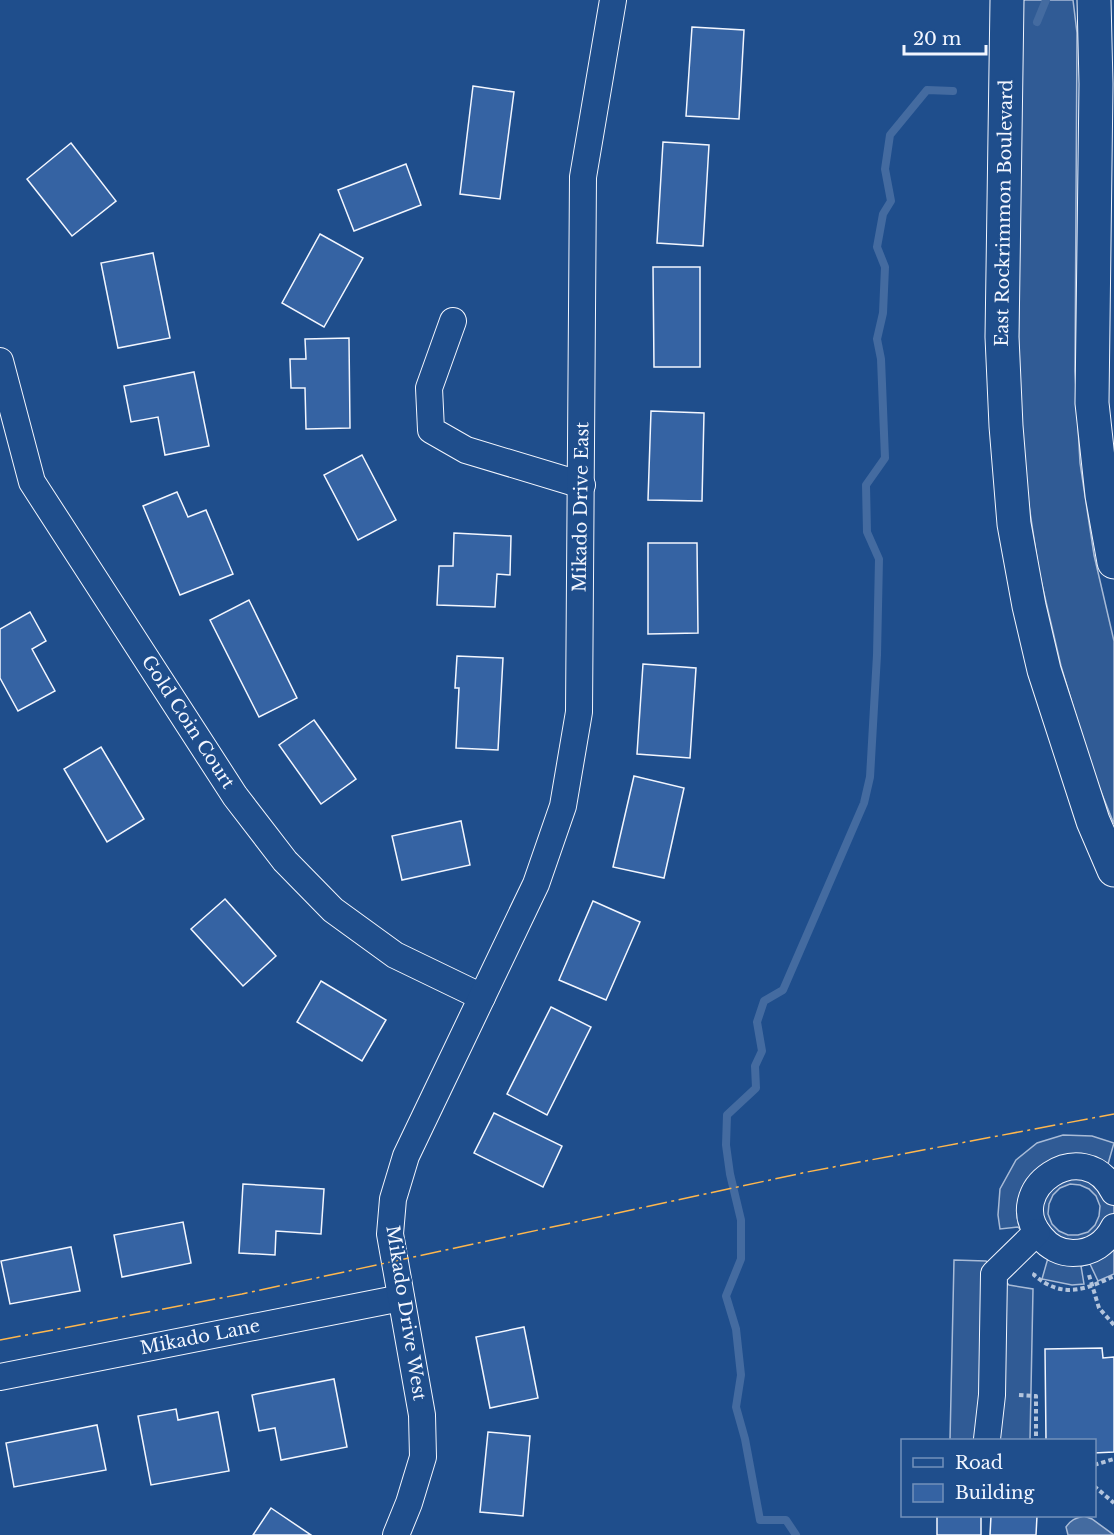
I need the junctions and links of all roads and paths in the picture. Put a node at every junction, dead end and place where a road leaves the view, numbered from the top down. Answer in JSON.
{"nodes":[{"id":1,"x":613,"y":0,"type":"edge"},
{"id":2,"x":1007,"y":0,"type":"edge"},
{"id":3,"x":1094,"y":0,"type":"edge"},
{"id":4,"x":453,"y":321,"type":"dead end"},
{"id":5,"x":0,"y":361,"type":"edge"},
{"id":6,"x":582,"y":485,"type":"junction"},
{"id":7,"x":1114,"y":562,"type":"edge"},
{"id":8,"x":1114,"y":870,"type":"edge"},
{"id":9,"x":482,"y":998,"type":"junction"},
{"id":10,"x":1113,"y":1187,"type":"edge"},
{"id":11,"x":1114,"y":1227,"type":"edge"},
{"id":12,"x":1037,"y":1232,"type":"junction"},
{"id":13,"x":1079,"y":1253,"type":"junction"},
{"id":14,"x":1038,"y":1270,"type":"dead end"},
{"id":15,"x":1114,"y":1276,"type":"edge"},
{"id":16,"x":1092,"y":1287,"type":"junction"},
{"id":17,"x":401,"y":1298,"type":"junction"},
{"id":18,"x":1114,"y":1325,"type":"edge"},
{"id":19,"x":0,"y":1377,"type":"edge"},
{"id":20,"x":992,"y":1395,"type":"junction"},
{"id":21,"x":987,"y":1439,"type":"edge"},
{"id":22,"x":1036,"y":1439,"type":"edge"},
{"id":23,"x":1114,"y":1459,"type":"edge"},
{"id":24,"x":1096,"y":1465,"type":"edge"},
{"id":25,"x":1096,"y":1487,"type":"edge"},
{"id":26,"x":1114,"y":1503,"type":"edge"},
{"id":27,"x":396,"y":1535,"type":"edge"}],
"edges":[{"from":1,"to":6,"type":"street","name":"Mikado Drive East"},
{"from":2,"to":8,"type":"main road","name":"East Rockrimmon Boulevard"},
{"from":3,"to":7,"type":"main road"},
{"from":4,"to":6,"type":"street"},
{"from":5,"to":9,"type":"street","name":"Gold Coin Court"},
{"from":6,"to":9,"type":"street","name":"Mikado Drive East"},
{"from":9,"to":17,"type":"street","name":"Mikado Drive West"},
{"from":10,"to":12,"type":"street"},
{"from":11,"to":13,"type":"street"},
{"from":12,"to":13,"type":"street"},
{"from":12,"to":20,"type":"street"},
{"from":13,"to":16,"type":"path"},
{"from":14,"to":16,"type":"path"},
{"from":15,"to":16,"type":"path"},
{"from":16,"to":18,"type":"path"},
{"from":17,"to":19,"type":"street","name":"Mikado Lane"},
{"from":17,"to":27,"type":"street","name":"Mikado Drive West"},
{"from":20,"to":21,"type":"street"},
{"from":20,"to":22,"type":"path"},
{"from":23,"to":24,"type":"path"},
{"from":25,"to":26,"type":"path"}]}
